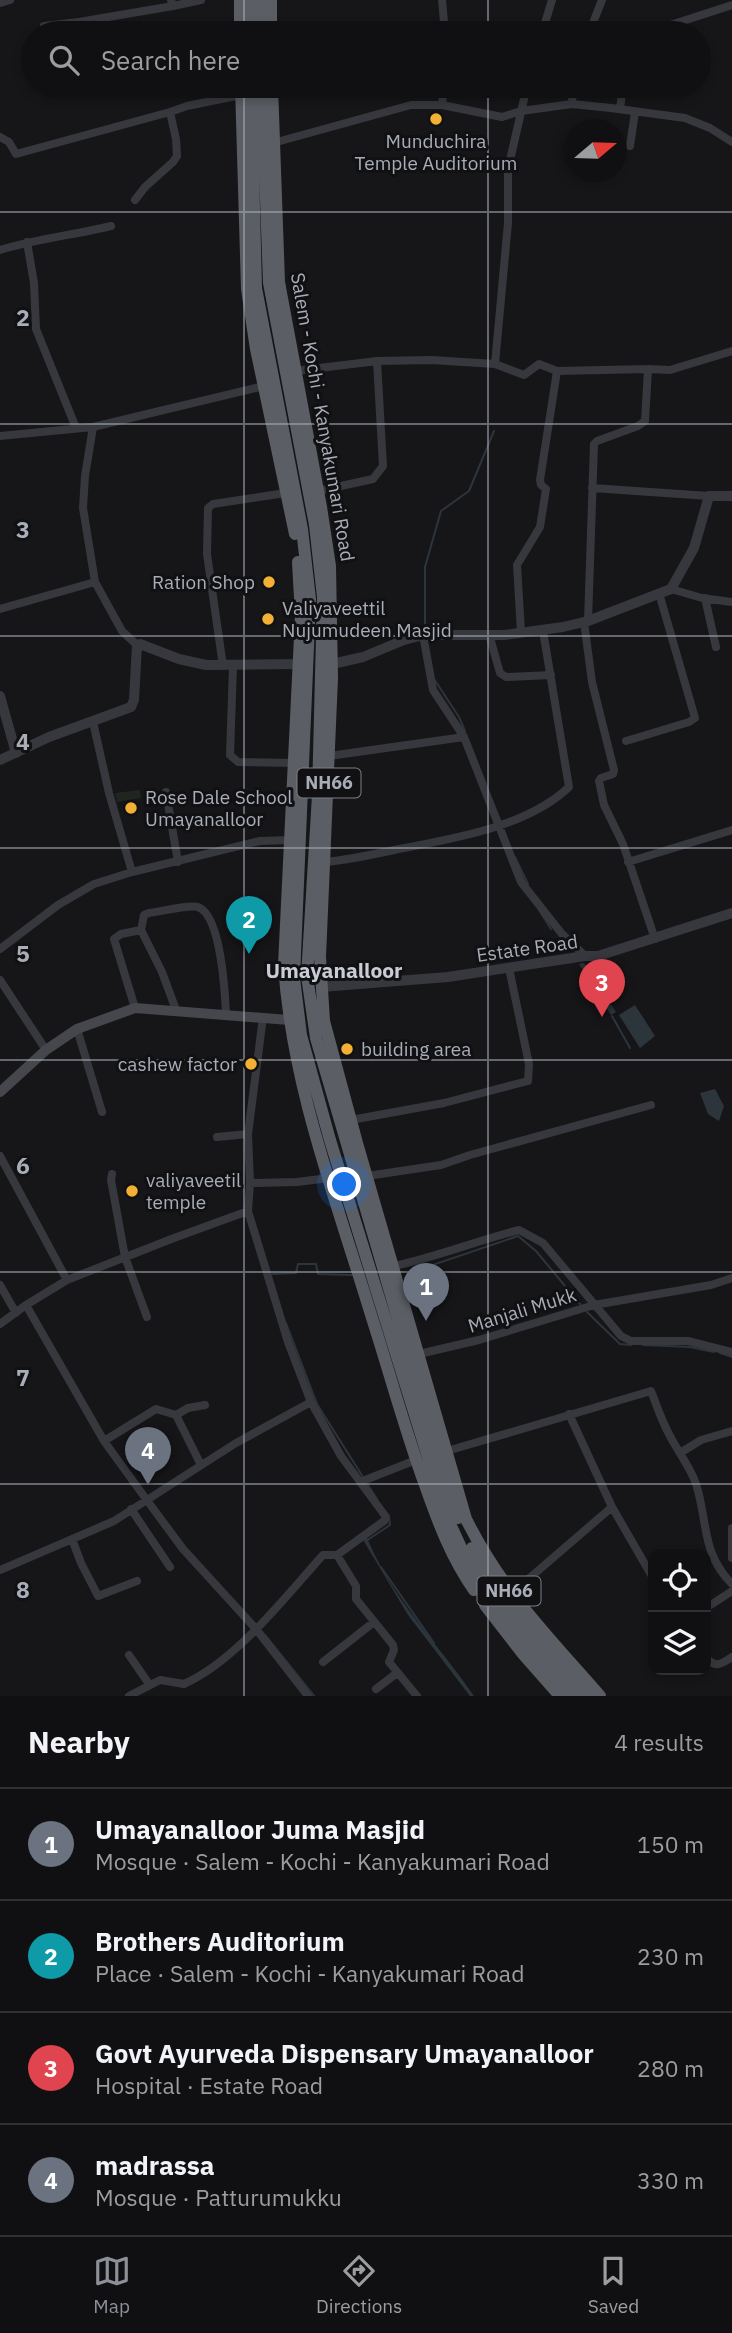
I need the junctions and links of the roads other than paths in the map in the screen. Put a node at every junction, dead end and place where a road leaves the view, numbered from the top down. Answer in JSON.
{"nodes":[{"id":1,"x":10,"y":0,"type":"edge"},
{"id":2,"x":201,"y":0,"type":"edge"},
{"id":3,"x":240,"y":0,"type":"edge"},
{"id":4,"x":248,"y":0,"type":"edge"},
{"id":5,"x":259,"y":0,"type":"edge"},
{"id":6,"x":271,"y":0,"type":"edge"},
{"id":7,"x":442,"y":0,"type":"edge"},
{"id":8,"x":552,"y":0,"type":"edge"},
{"id":9,"x":601,"y":0,"type":"edge"},
{"id":10,"x":0,"y":3,"type":"edge"},
{"id":11,"x":172,"y":3,"type":"edge"},
{"id":12,"x":732,"y":5,"type":"edge"},
{"id":13,"x":84,"y":21,"type":"edge"},
{"id":14,"x":240,"y":21,"type":"edge"},
{"id":15,"x":249,"y":21,"type":"edge"},
{"id":16,"x":260,"y":21,"type":"edge"},
{"id":17,"x":271,"y":21,"type":"edge"},
{"id":18,"x":444,"y":21,"type":"edge"},
{"id":19,"x":546,"y":21,"type":"edge"},
{"id":20,"x":593,"y":21,"type":"edge"},
{"id":21,"x":683,"y":21,"type":"edge"},
{"id":22,"x":214,"y":98,"type":"edge"},
{"id":23,"x":241,"y":98,"type":"edge"},
{"id":24,"x":251,"y":98,"type":"edge"},
{"id":25,"x":262,"y":98,"type":"edge"},
{"id":26,"x":272,"y":98,"type":"edge"},
{"id":27,"x":443,"y":98,"type":"edge"},
{"id":28,"x":524,"y":98,"type":"edge"},
{"id":29,"x":572,"y":98,"type":"edge"},
{"id":30,"x":621,"y":98,"type":"edge"},
{"id":31,"x":572,"y":104,"type":"junction"},
{"id":32,"x":442,"y":105,"type":"junction"},
{"id":33,"x":620,"y":109,"type":"junction"},
{"id":34,"x":520,"y":111,"type":"junction"},
{"id":35,"x":635,"y":112,"type":"junction"},
{"id":36,"x":170,"y":113,"type":"junction"},
{"id":37,"x":0,"y":137,"type":"edge"},
{"id":38,"x":732,"y":142,"type":"edge"},
{"id":39,"x":273,"y":143,"type":"junction"},
{"id":40,"x":630,"y":146,"type":"dead end"},
{"id":41,"x":135,"y":200,"type":"dead end"},
{"id":42,"x":111,"y":226,"type":"dead end"},
{"id":43,"x":27,"y":242,"type":"junction"},
{"id":44,"x":0,"y":250,"type":"edge"},
{"id":45,"x":732,"y":351,"type":"edge"},
{"id":46,"x":377,"y":360,"type":"junction"},
{"id":47,"x":495,"y":364,"type":"junction"},
{"id":48,"x":648,"y":369,"type":"junction"},
{"id":49,"x":295,"y":371,"type":"junction"},
{"id":50,"x":557,"y":371,"type":"junction"},
{"id":51,"x":264,"y":386,"type":"junction"},
{"id":52,"x":93,"y":427,"type":"junction"},
{"id":53,"x":76,"y":428,"type":"junction"},
{"id":54,"x":0,"y":436,"type":"edge"},
{"id":55,"x":592,"y":488,"type":"junction"},
{"id":56,"x":318,"y":491,"type":"junction"},
{"id":57,"x":286,"y":493,"type":"junction"},
{"id":58,"x":709,"y":496,"type":"junction"},
{"id":59,"x":732,"y":496,"type":"edge"},
{"id":60,"x":96,"y":582,"type":"junction"},
{"id":61,"x":671,"y":589,"type":"junction"},
{"id":62,"x":659,"y":593,"type":"junction"},
{"id":63,"x":705,"y":598,"type":"junction"},
{"id":64,"x":732,"y":603,"type":"edge"},
{"id":65,"x":0,"y":610,"type":"edge"},
{"id":66,"x":586,"y":622,"type":"junction"},
{"id":67,"x":543,"y":631,"type":"junction"},
{"id":68,"x":521,"y":632,"type":"junction"},
{"id":69,"x":489,"y":634,"type":"junction"},
{"id":70,"x":423,"y":635,"type":"junction"},
{"id":71,"x":137,"y":645,"type":"junction"},
{"id":72,"x":716,"y":648,"type":"dead end"},
{"id":73,"x":299,"y":664,"type":"junction"},
{"id":74,"x":332,"y":664,"type":"junction"},
{"id":75,"x":228,"y":666,"type":"junction"},
{"id":76,"x":551,"y":675,"type":"junction"},
{"id":77,"x":0,"y":696,"type":"edge"},
{"id":78,"x":93,"y":722,"type":"junction"},
{"id":79,"x":464,"y":737,"type":"junction"},
{"id":80,"x":626,"y":741,"type":"dead end"},
{"id":81,"x":16,"y":753,"type":"junction"},
{"id":82,"x":330,"y":756,"type":"junction"},
{"id":83,"x":0,"y":760,"type":"edge"},
{"id":84,"x":294,"y":763,"type":"junction"},
{"id":85,"x":166,"y":792,"type":"dead end"},
{"id":86,"x":499,"y":825,"type":"junction"},
{"id":87,"x":732,"y":830,"type":"edge"},
{"id":88,"x":290,"y":840,"type":"junction"},
{"id":89,"x":178,"y":862,"type":"junction"},
{"id":90,"x":324,"y":862,"type":"junction"},
{"id":91,"x":628,"y":862,"type":"junction"},
{"id":92,"x":132,"y":872,"type":"junction"},
{"id":93,"x":732,"y":913,"type":"edge"},
{"id":94,"x":142,"y":930,"type":"junction"},
{"id":95,"x":655,"y":939,"type":"junction"},
{"id":96,"x":0,"y":949,"type":"edge"},
{"id":97,"x":585,"y":956,"type":"junction"},
{"id":98,"x":509,"y":968,"type":"junction"},
{"id":99,"x":0,"y":980,"type":"edge"},
{"id":100,"x":321,"y":986,"type":"junction"},
{"id":101,"x":135,"y":1008,"type":"junction"},
{"id":102,"x":176,"y":1010,"type":"junction"},
{"id":103,"x":226,"y":1014,"type":"junction"},
{"id":104,"x":263,"y":1017,"type":"junction"},
{"id":105,"x":289,"y":1020,"type":"junction"},
{"id":106,"x":77,"y":1029,"type":"junction"},
{"id":107,"x":46,"y":1050,"type":"junction"},
{"id":108,"x":0,"y":1093,"type":"edge"},
{"id":109,"x":651,"y":1105,"type":"dead end"},
{"id":110,"x":102,"y":1112,"type":"dead end"},
{"id":111,"x":351,"y":1120,"type":"junction"},
{"id":112,"x":248,"y":1133,"type":"junction"},
{"id":113,"x":217,"y":1137,"type":"dead end"},
{"id":114,"x":0,"y":1156,"type":"edge"},
{"id":115,"x":112,"y":1174,"type":"dead end"},
{"id":116,"x":367,"y":1175,"type":"junction"},
{"id":117,"x":328,"y":1178,"type":"junction"},
{"id":118,"x":250,"y":1183,"type":"junction"},
{"id":119,"x":248,"y":1211,"type":"junction"},
{"id":120,"x":125,"y":1257,"type":"junction"},
{"id":121,"x":394,"y":1266,"type":"junction"},
{"id":122,"x":732,"y":1278,"type":"edge"},
{"id":123,"x":67,"y":1280,"type":"junction"},
{"id":124,"x":0,"y":1285,"type":"edge"},
{"id":125,"x":26,"y":1305,"type":"junction"},
{"id":126,"x":594,"y":1305,"type":"junction"},
{"id":127,"x":16,"y":1313,"type":"junction"},
{"id":128,"x":147,"y":1317,"type":"dead end"},
{"id":129,"x":0,"y":1324,"type":"edge"},
{"id":130,"x":732,"y":1352,"type":"edge"},
{"id":131,"x":419,"y":1354,"type":"junction"},
{"id":132,"x":311,"y":1402,"type":"junction"},
{"id":133,"x":205,"y":1405,"type":"dead end"},
{"id":134,"x":569,"y":1414,"type":"junction"},
{"id":135,"x":176,"y":1415,"type":"junction"},
{"id":136,"x":732,"y":1431,"type":"edge"},
{"id":137,"x":104,"y":1441,"type":"junction"},
{"id":138,"x":447,"y":1451,"type":"junction"},
{"id":139,"x":680,"y":1453,"type":"junction"},
{"id":140,"x":416,"y":1460,"type":"junction"},
{"id":141,"x":201,"y":1465,"type":"junction"},
{"id":142,"x":360,"y":1482,"type":"junction"},
{"id":143,"x":146,"y":1499,"type":"junction"},
{"id":144,"x":612,"y":1507,"type":"junction"},
{"id":145,"x":131,"y":1509,"type":"junction"},
{"id":146,"x":732,"y":1528,"type":"edge"},
{"id":147,"x":72,"y":1539,"type":"junction"},
{"id":148,"x":337,"y":1555,"type":"junction"},
{"id":149,"x":732,"y":1558,"type":"edge"},
{"id":150,"x":170,"y":1567,"type":"dead end"},
{"id":151,"x":648,"y":1569,"type":"edge"},
{"id":152,"x":0,"y":1570,"type":"edge"},
{"id":153,"x":136,"y":1581,"type":"dead end"},
{"id":154,"x":732,"y":1584,"type":"edge"},
{"id":155,"x":732,"y":1591,"type":"edge"},
{"id":156,"x":511,"y":1594,"type":"junction"},
{"id":157,"x":711,"y":1605,"type":"edge"},
{"id":158,"x":374,"y":1622,"type":"junction"},
{"id":159,"x":256,"y":1629,"type":"junction"},
{"id":160,"x":129,"y":1655,"type":"dead end"},
{"id":161,"x":732,"y":1657,"type":"edge"},
{"id":162,"x":323,"y":1662,"type":"dead end"},
{"id":163,"x":711,"y":1663,"type":"edge"},
{"id":164,"x":397,"y":1673,"type":"junction"},
{"id":165,"x":149,"y":1684,"type":"junction"},
{"id":166,"x":376,"y":1689,"type":"dead end"},
{"id":167,"x":129,"y":1696,"type":"edge"},
{"id":168,"x":308,"y":1696,"type":"edge"},
{"id":169,"x":417,"y":1696,"type":"edge"},
{"id":170,"x":560,"y":1696,"type":"edge"},
{"id":171,"x":572,"y":1696,"type":"edge"},
{"id":172,"x":586,"y":1696,"type":"edge"},
{"id":173,"x":600,"y":1696,"type":"edge"}],
"edges":[{"from":1,"to":10,"type":"street"},
{"from":2,"to":11,"type":"street"},
{"from":3,"to":14,"type":"highway"},
{"from":4,"to":15,"type":"highway"},
{"from":5,"to":16,"type":"highway"},
{"from":6,"to":17,"type":"highway"},
{"from":7,"to":18,"type":"street"},
{"from":8,"to":19,"type":"street"},
{"from":9,"to":20,"type":"street"},
{"from":11,"to":13,"type":"street"},
{"from":12,"to":21,"type":"street"},
{"from":22,"to":36,"type":"street"},
{"from":23,"to":51,"type":"highway","number":"NH66"},
{"from":24,"to":171,"type":"highway"},
{"from":25,"to":172,"type":"highway"},
{"from":26,"to":39,"type":"highway","name":"Salem - Kochi - Kanyakumari Road","number":"NH66"},
{"from":27,"to":32,"type":"street"},
{"from":28,"to":34,"type":"street"},
{"from":29,"to":31,"type":"street"},
{"from":30,"to":33,"type":"street"},
{"from":31,"to":33,"type":"street"},
{"from":31,"to":34,"type":"street"},
{"from":32,"to":34,"type":"street"},
{"from":32,"to":39,"type":"street"},
{"from":33,"to":35,"type":"street"},
{"from":34,"to":47,"type":"street"},
{"from":35,"to":38,"type":"street"},
{"from":35,"to":40,"type":"street"},
{"from":36,"to":37,"type":"street"},
{"from":36,"to":41,"type":"street"},
{"from":39,"to":49,"type":"highway","name":"Salem - Kochi - Kanyakumari Road","number":"NH66"},
{"from":42,"to":43,"type":"street"},
{"from":43,"to":44,"type":"street"},
{"from":43,"to":53,"type":"street"},
{"from":45,"to":48,"type":"street"},
{"from":46,"to":47,"type":"street"},
{"from":46,"to":49,"type":"street"},
{"from":46,"to":56,"type":"street"},
{"from":47,"to":50,"type":"street"},
{"from":48,"to":50,"type":"street"},
{"from":48,"to":55,"type":"street"},
{"from":49,"to":56,"type":"highway","name":"Salem - Kochi - Kanyakumari Road","number":"NH66"},
{"from":50,"to":68,"type":"street"},
{"from":51,"to":52,"type":"street"},
{"from":51,"to":57,"type":"highway","number":"NH66"},
{"from":52,"to":53,"type":"street"},
{"from":52,"to":60,"type":"street"},
{"from":53,"to":54,"type":"street"},
{"from":55,"to":58,"type":"street"},
{"from":55,"to":66,"type":"street"},
{"from":56,"to":74,"type":"highway","name":"Salem - Kochi - Kanyakumari Road","number":"NH66"},
{"from":57,"to":73,"type":"highway","number":"NH66"},
{"from":57,"to":75,"type":"street"},
{"from":58,"to":59,"type":"street"},
{"from":58,"to":61,"type":"street"},
{"from":60,"to":65,"type":"street"},
{"from":60,"to":71,"type":"street"},
{"from":61,"to":62,"type":"street"},
{"from":61,"to":63,"type":"street"},
{"from":62,"to":66,"type":"street"},
{"from":62,"to":80,"type":"street"},
{"from":63,"to":64,"type":"street"},
{"from":63,"to":72,"type":"street"},
{"from":66,"to":67,"type":"street"},
{"from":66,"to":91,"type":"street"},
{"from":67,"to":68,"type":"street"},
{"from":67,"to":76,"type":"street"},
{"from":68,"to":69,"type":"street"},
{"from":69,"to":70,"type":"street"},
{"from":69,"to":76,"type":"street"},
{"from":70,"to":74,"type":"street"},
{"from":70,"to":79,"type":"street"},
{"from":71,"to":75,"type":"street"},
{"from":71,"to":78,"type":"street"},
{"from":73,"to":75,"type":"street"},
{"from":73,"to":84,"type":"highway","number":"NH66"},
{"from":74,"to":82,"type":"highway","name":"Salem - Kochi - Kanyakumari Road","number":"NH66"},
{"from":75,"to":84,"type":"street"},
{"from":76,"to":86,"type":"street"},
{"from":77,"to":81,"type":"street"},
{"from":78,"to":81,"type":"street"},
{"from":78,"to":92,"type":"street"},
{"from":79,"to":82,"type":"street"},
{"from":79,"to":86,"type":"street"},
{"from":81,"to":83,"type":"street"},
{"from":82,"to":90,"type":"highway","name":"Salem - Kochi - Kanyakumari Road","number":"NH66"},
{"from":84,"to":88,"type":"highway","number":"NH66"},
{"from":85,"to":89,"type":"street"},
{"from":86,"to":90,"type":"street"},
{"from":86,"to":97,"type":"street"},
{"from":87,"to":91,"type":"street"},
{"from":88,"to":89,"type":"street"},
{"from":88,"to":105,"type":"highway","number":"NH66"},
{"from":89,"to":92,"type":"street"},
{"from":90,"to":100,"type":"highway","name":"Salem - Kochi - Kanyakumari Road","number":"NH66"},
{"from":91,"to":95,"type":"street"},
{"from":92,"to":96,"type":"street"},
{"from":93,"to":95,"type":"street","name":"Estate Road"},
{"from":94,"to":101,"type":"street"},
{"from":94,"to":102,"type":"street"},
{"from":94,"to":103,"type":"street"},
{"from":95,"to":97,"type":"street","name":"Estate Road"},
{"from":97,"to":98,"type":"street","name":"Estate Road"},
{"from":98,"to":100,"type":"street","name":"Estate Road"},
{"from":98,"to":111,"type":"street"},
{"from":99,"to":107,"type":"street"},
{"from":100,"to":111,"type":"highway","name":"Salem - Kochi - Kanyakumari Road","number":"NH66"},
{"from":101,"to":102,"type":"main road"},
{"from":101,"to":106,"type":"main road"},
{"from":102,"to":103,"type":"main road"},
{"from":103,"to":104,"type":"main road"},
{"from":104,"to":105,"type":"main road"},
{"from":104,"to":112,"type":"street"},
{"from":105,"to":117,"type":"highway","number":"NH66"},
{"from":106,"to":107,"type":"main road"},
{"from":106,"to":110,"type":"street"},
{"from":107,"to":108,"type":"main road"},
{"from":109,"to":116,"type":"street"},
{"from":111,"to":116,"type":"highway","name":"Salem - Kochi - Kanyakumari Road","number":"NH66"},
{"from":112,"to":113,"type":"street"},
{"from":112,"to":118,"type":"street"},
{"from":114,"to":123,"type":"street"},
{"from":115,"to":120,"type":"street"},
{"from":116,"to":121,"type":"highway","name":"Salem - Kochi - Kanyakumari Road","number":"NH66"},
{"from":117,"to":118,"type":"street"},
{"from":117,"to":140,"type":"highway","number":"NH66"},
{"from":118,"to":119,"type":"street"},
{"from":119,"to":120,"type":"street"},
{"from":119,"to":132,"type":"street"},
{"from":120,"to":123,"type":"street"},
{"from":120,"to":128,"type":"street"},
{"from":121,"to":126,"type":"street"},
{"from":121,"to":131,"type":"highway","name":"Salem - Kochi - Kanyakumari Road","number":"NH66"},
{"from":122,"to":126,"type":"street","name":"Manjali Mukk"},
{"from":123,"to":125,"type":"street"},
{"from":124,"to":127,"type":"street"},
{"from":125,"to":127,"type":"street"},
{"from":125,"to":137,"type":"street"},
{"from":126,"to":130,"type":"street"},
{"from":126,"to":131,"type":"street","name":"Manjali Mukk"},
{"from":127,"to":129,"type":"street"},
{"from":131,"to":138,"type":"highway","name":"Salem - Kochi - Kanyakumari Road","number":"NH66"},
{"from":132,"to":141,"type":"street"},
{"from":132,"to":142,"type":"street"},
{"from":133,"to":135,"type":"street"},
{"from":134,"to":138,"type":"street"},
{"from":134,"to":139,"type":"street"},
{"from":134,"to":144,"type":"street"},
{"from":135,"to":137,"type":"street"},
{"from":135,"to":141,"type":"street"},
{"from":136,"to":139,"type":"street"},
{"from":137,"to":143,"type":"street"},
{"from":138,"to":156,"type":"highway","name":"Salem - Kochi - Kanyakumari Road","number":"NH66"},
{"from":139,"to":154,"type":"street"},
{"from":140,"to":142,"type":"street"},
{"from":140,"to":170,"type":"highway","number":"NH66"},
{"from":141,"to":143,"type":"street"},
{"from":142,"to":148,"type":"street"},
{"from":143,"to":145,"type":"street"},
{"from":143,"to":159,"type":"street"},
{"from":144,"to":151,"type":"street"},
{"from":144,"to":156,"type":"street"},
{"from":145,"to":147,"type":"street"},
{"from":145,"to":150,"type":"street"},
{"from":146,"to":149,"type":"street"},
{"from":147,"to":152,"type":"street"},
{"from":147,"to":153,"type":"street"},
{"from":148,"to":158,"type":"street"},
{"from":148,"to":159,"type":"street"},
{"from":155,"to":157,"type":"street"},
{"from":156,"to":173,"type":"highway","name":"Salem - Kochi - Kanyakumari Road","number":"NH66"},
{"from":158,"to":162,"type":"street"},
{"from":158,"to":164,"type":"street"},
{"from":159,"to":165,"type":"street"},
{"from":159,"to":168,"type":"street"},
{"from":160,"to":165,"type":"street"},
{"from":161,"to":163,"type":"street"},
{"from":164,"to":166,"type":"street"},
{"from":164,"to":169,"type":"street"},
{"from":165,"to":167,"type":"street"}]}
